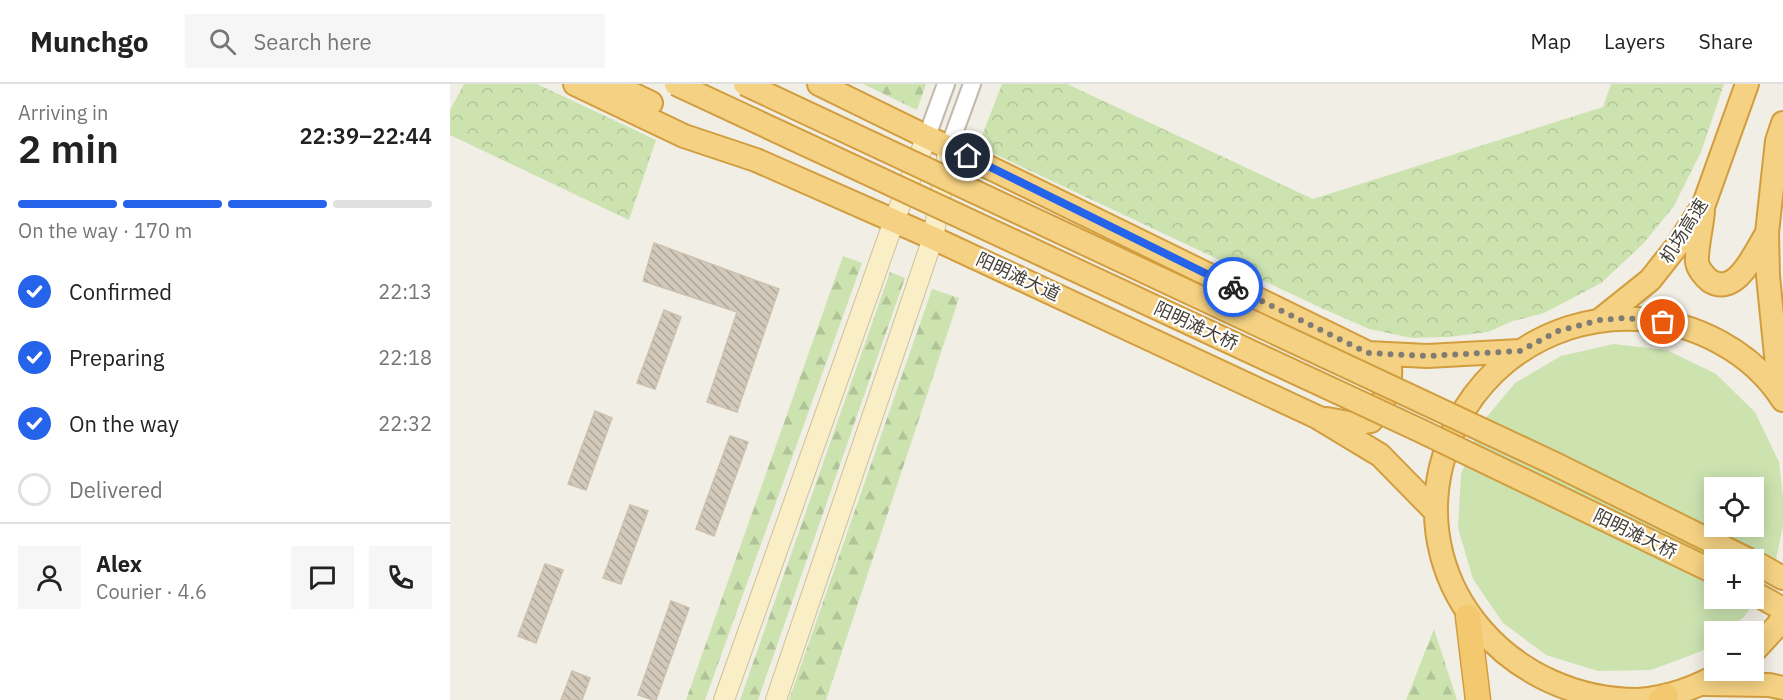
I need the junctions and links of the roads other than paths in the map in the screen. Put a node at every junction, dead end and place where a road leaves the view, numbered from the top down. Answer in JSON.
{"nodes":[{"id":1,"x":575,"y":84,"type":"edge"},
{"id":2,"x":612,"y":84,"type":"edge"},
{"id":3,"x":676,"y":84,"type":"edge"},
{"id":4,"x":745,"y":84,"type":"edge"},
{"id":5,"x":806,"y":84,"type":"edge"},
{"id":6,"x":819,"y":84,"type":"edge"},
{"id":7,"x":946,"y":84,"type":"edge"},
{"id":8,"x":972,"y":84,"type":"edge"},
{"id":9,"x":1747,"y":84,"type":"edge"},
{"id":10,"x":860,"y":104,"type":"junction"},
{"id":11,"x":1783,"y":123,"type":"edge"},
{"id":12,"x":927,"y":136,"type":"junction"},
{"id":13,"x":949,"y":147,"type":"junction"},
{"id":14,"x":756,"y":160,"type":"junction"},
{"id":15,"x":1704,"y":204,"type":"junction"},
{"id":16,"x":894,"y":221,"type":"junction"},
{"id":17,"x":1767,"y":233,"type":"junction"},
{"id":18,"x":933,"y":238,"type":"junction"},
{"id":19,"x":1600,"y":320,"type":"junction"},
{"id":20,"x":1520,"y":351,"type":"junction"},
{"id":21,"x":1368,"y":353,"type":"junction"},
{"id":22,"x":1781,"y":397,"type":"edge"},
{"id":23,"x":1317,"y":417,"type":"junction"},
{"id":24,"x":1436,"y":512,"type":"junction"},
{"id":25,"x":1727,"y":549,"type":"edge"},
{"id":26,"x":1704,"y":567,"type":"edge"},
{"id":27,"x":1764,"y":568,"type":"edge"},
{"id":28,"x":1783,"y":578,"type":"edge"},
{"id":29,"x":1764,"y":599,"type":"edge"},
{"id":30,"x":1783,"y":609,"type":"edge"},
{"id":31,"x":1468,"y":617,"type":"junction"},
{"id":32,"x":1783,"y":617,"type":"edge"},
{"id":33,"x":1764,"y":639,"type":"edge"},
{"id":34,"x":1708,"y":681,"type":"edge"},
{"id":35,"x":1703,"y":684,"type":"junction"},
{"id":36,"x":1783,"y":688,"type":"edge"},
{"id":37,"x":1663,"y":698,"type":"edge"},
{"id":38,"x":724,"y":700,"type":"edge"},
{"id":39,"x":776,"y":700,"type":"edge"},
{"id":40,"x":1478,"y":700,"type":"edge"}],
"edges":[{"from":1,"to":14,"type":"highway","name":"阳明滩大道"},
{"from":2,"to":14,"type":"highway"},
{"from":3,"to":26,"type":"highway","name":"阳明滩大桥","bridge":true},
{"from":4,"to":25,"type":"highway","name":"阳明滩大桥","bridge":true},
{"from":5,"to":10,"type":"highway"},
{"from":6,"to":10,"type":"highway"},
{"from":7,"to":12,"type":"street"},
{"from":8,"to":13,"type":"street"},
{"from":9,"to":15,"type":"highway","name":"机场高速"},
{"from":10,"to":12,"type":"highway"},
{"from":11,"to":17,"type":"highway"},
{"from":12,"to":13,"type":"highway"},
{"from":12,"to":16,"type":"main road"},
{"from":13,"to":18,"type":"main road"},
{"from":13,"to":21,"type":"highway"},
{"from":14,"to":16,"type":"highway","name":"阳明滩大道"},
{"from":15,"to":17,"type":"highway"},
{"from":15,"to":19,"type":"highway","name":"机场高速"},
{"from":16,"to":18,"type":"highway","name":"阳明滩大道"},
{"from":16,"to":38,"type":"main road"},
{"from":17,"to":22,"type":"highway"},
{"from":18,"to":23,"type":"highway","name":"阳明滩大道"},
{"from":18,"to":39,"type":"main road"},
{"from":19,"to":20,"type":"highway"},
{"from":19,"to":22,"type":"highway"},
{"from":20,"to":21,"type":"highway"},
{"from":20,"to":24,"type":"highway"},
{"from":21,"to":23,"type":"highway"},
{"from":23,"to":24,"type":"highway","name":"阳明滩大道"},
{"from":24,"to":31,"type":"highway"},
{"from":27,"to":28,"type":"highway"},
{"from":29,"to":30,"type":"highway"},
{"from":31,"to":37,"type":"highway"},
{"from":31,"to":40,"type":"highway"},
{"from":32,"to":33,"type":"highway"},
{"from":34,"to":35,"type":"highway"},
{"from":35,"to":36,"type":"highway"},
{"from":35,"to":37,"type":"highway"}]}
